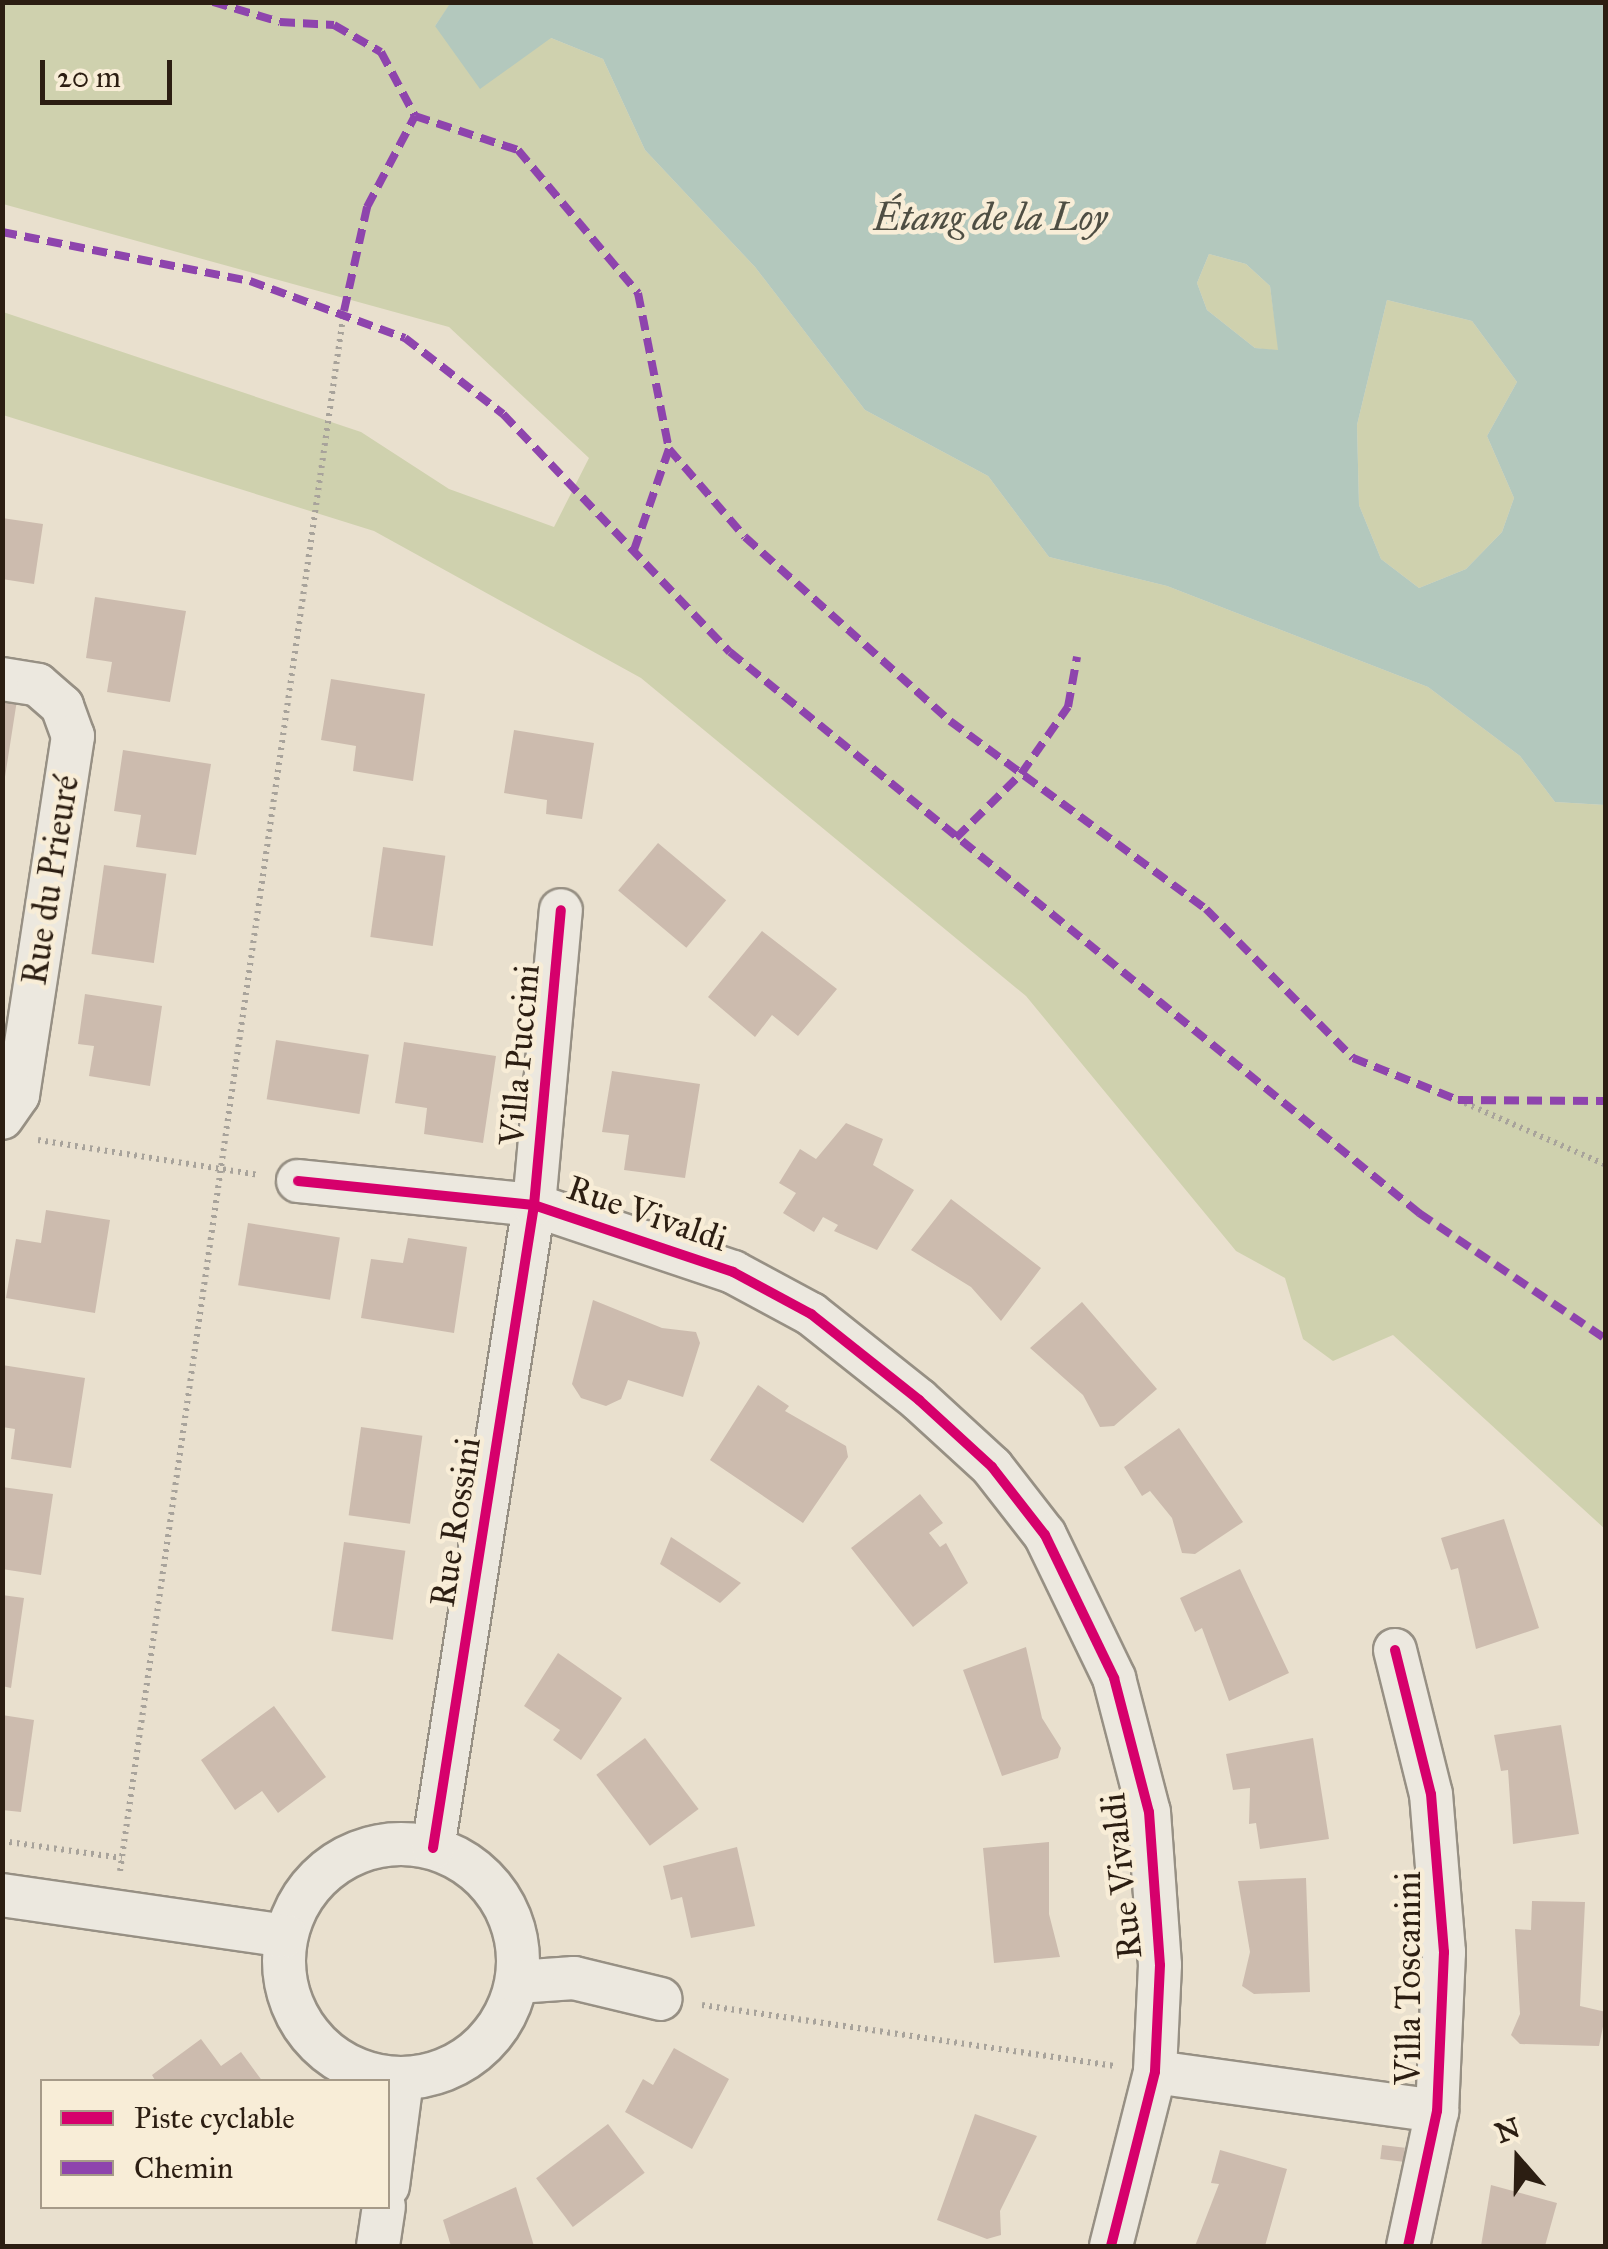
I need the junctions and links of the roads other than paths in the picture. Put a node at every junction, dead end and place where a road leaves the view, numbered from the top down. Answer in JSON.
{"nodes":[{"id":1,"x":2,"y":679,"type":"edge"},
{"id":2,"x":561,"y":910,"type":"dead end"},
{"id":3,"x":12,"y":1128,"type":"edge"},
{"id":4,"x":298,"y":1181,"type":"dead end"},
{"id":5,"x":534,"y":1204,"type":"junction"},
{"id":6,"x":1395,"y":1650,"type":"dead end"},
{"id":7,"x":433,"y":1848,"type":"junction"},
{"id":8,"x":2,"y":1896,"type":"edge"},
{"id":9,"x":286,"y":1936,"type":"junction"},
{"id":10,"x":517,"y":1982,"type":"junction"},
{"id":11,"x":661,"y":1999,"type":"road end"},
{"id":12,"x":1155,"y":2072,"type":"junction"},
{"id":13,"x":402,"y":2078,"type":"junction"},
{"id":14,"x":1437,"y":2111,"type":"junction"},
{"id":15,"x":390,"y":2171,"type":"edge"},
{"id":16,"x":384,"y":2209,"type":"edge"},
{"id":17,"x":378,"y":2246,"type":"edge"},
{"id":18,"x":1111,"y":2246,"type":"edge"},
{"id":19,"x":1408,"y":2246,"type":"edge"}],
"edges":[{"from":1,"to":3,"type":"street","name":"Rue du Prieuré"},
{"from":2,"to":5,"type":"street","name":"Villa Puccini"},
{"from":4,"to":5,"type":"street","name":"Rue Vivaldi"},
{"from":5,"to":7,"type":"street","name":"Rue Rossini"},
{"from":5,"to":12,"type":"street","name":"Rue Vivaldi"},
{"from":6,"to":14,"type":"street","name":"Villa Toscanini"},
{"from":7,"to":9,"type":"street"},
{"from":7,"to":10,"type":"street"},
{"from":8,"to":9,"type":"street"},
{"from":9,"to":13,"type":"street"},
{"from":10,"to":11,"type":"street"},
{"from":10,"to":13,"type":"street"},
{"from":12,"to":14,"type":"street","name":"Villa Toscanini"},
{"from":12,"to":18,"type":"street","name":"Rue Vivaldi"},
{"from":13,"to":15,"type":"street"},
{"from":14,"to":19,"type":"street","name":"Villa Toscanini"},
{"from":16,"to":17,"type":"street"}]}
